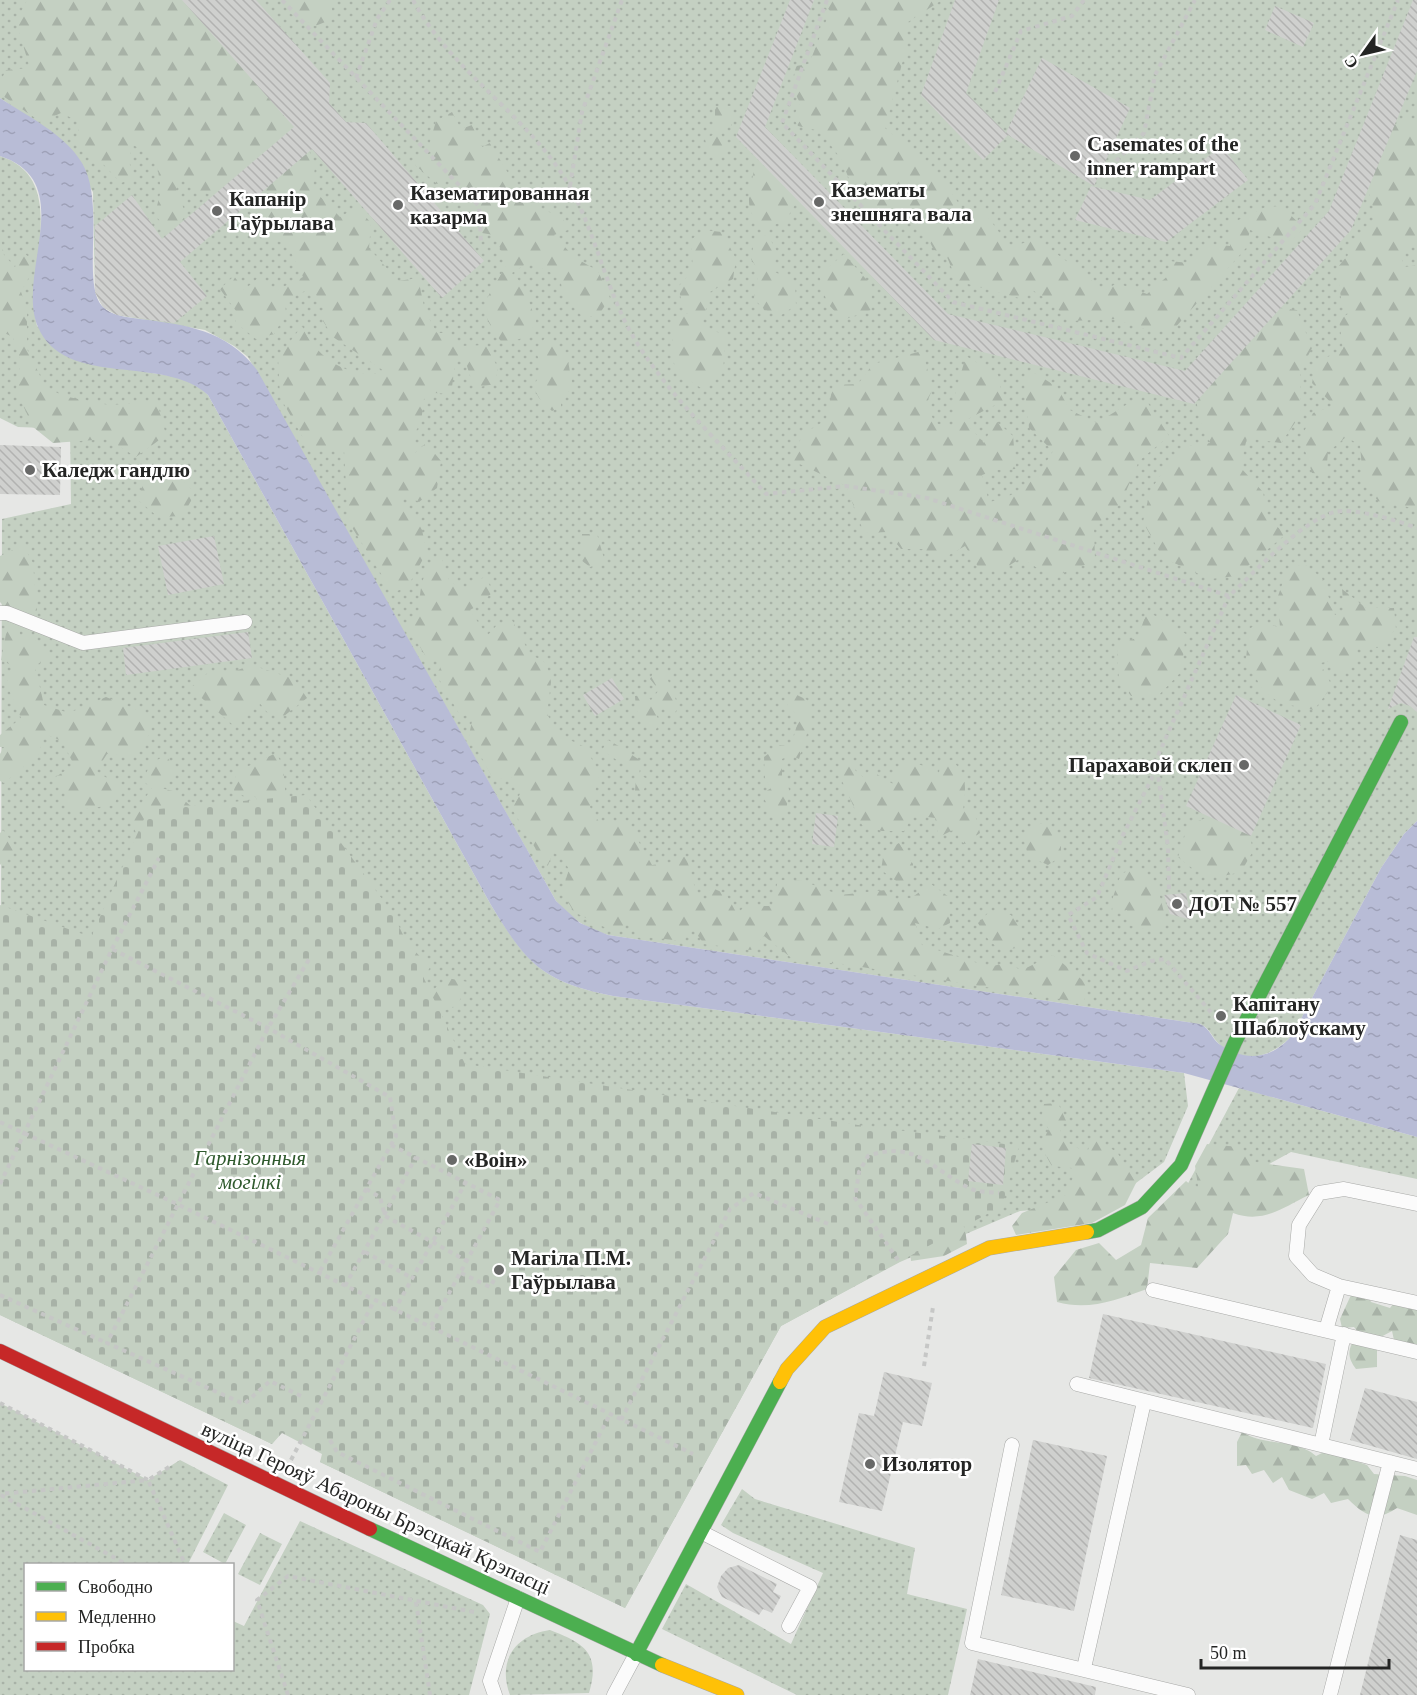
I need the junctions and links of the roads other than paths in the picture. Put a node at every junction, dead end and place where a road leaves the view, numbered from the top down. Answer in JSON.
{"nodes":[{"id":1,"x":0,"y":613,"type":"edge"},
{"id":2,"x":245,"y":622,"type":"dead end"},
{"id":3,"x":1401,"y":722,"type":"dead end"},
{"id":4,"x":1417,"y":1204,"type":"edge"},
{"id":5,"x":1339,"y":1286,"type":"junction"},
{"id":6,"x":1153,"y":1290,"type":"dead end"},
{"id":7,"x":1417,"y":1303,"type":"edge"},
{"id":8,"x":1326,"y":1330,"type":"junction"},
{"id":9,"x":1344,"y":1334,"type":"junction"},
{"id":10,"x":0,"y":1352,"type":"edge"},
{"id":11,"x":1417,"y":1352,"type":"edge"},
{"id":12,"x":1077,"y":1384,"type":"dead end"},
{"id":13,"x":1144,"y":1402,"type":"junction"},
{"id":14,"x":1321,"y":1444,"type":"junction"},
{"id":15,"x":1012,"y":1445,"type":"dead end"},
{"id":16,"x":1390,"y":1462,"type":"junction"},
{"id":17,"x":1417,"y":1469,"type":"edge"},
{"id":18,"x":701,"y":1532,"type":"junction"},
{"id":19,"x":518,"y":1597,"type":"junction"},
{"id":20,"x":789,"y":1626,"type":"dead end"},
{"id":21,"x":636,"y":1654,"type":"junction"},
{"id":22,"x":1084,"y":1668,"type":"junction"},
{"id":23,"x":495,"y":1695,"type":"edge"},
{"id":24,"x":614,"y":1695,"type":"edge"},
{"id":25,"x":737,"y":1695,"type":"edge"},
{"id":26,"x":1188,"y":1695,"type":"edge"},
{"id":27,"x":1330,"y":1695,"type":"edge"}],
"edges":[{"from":1,"to":2,"type":"lane"},
{"from":3,"to":18,"type":"street"},
{"from":4,"to":5,"type":"lane"},
{"from":5,"to":7,"type":"lane"},
{"from":5,"to":8,"type":"lane"},
{"from":6,"to":8,"type":"lane"},
{"from":8,"to":9,"type":"lane"},
{"from":9,"to":11,"type":"lane"},
{"from":9,"to":14,"type":"lane"},
{"from":10,"to":19,"type":"street","name":"вуліца Герояў Абароны Брэсцкай Крэпасці"},
{"from":12,"to":13,"type":"lane"},
{"from":13,"to":14,"type":"lane"},
{"from":13,"to":22,"type":"lane"},
{"from":14,"to":16,"type":"lane"},
{"from":15,"to":22,"type":"lane"},
{"from":16,"to":17,"type":"lane"},
{"from":16,"to":27,"type":"lane"},
{"from":18,"to":20,"type":"lane"},
{"from":18,"to":21,"type":"street"},
{"from":19,"to":21,"type":"street","name":"вуліца Герояў Абароны Брэсцкай Крэпасці"},
{"from":19,"to":23,"type":"lane"},
{"from":21,"to":24,"type":"lane"},
{"from":21,"to":25,"type":"street","name":"вуліца Герояў Абароны Брэсцкай Крэпасці"},
{"from":22,"to":26,"type":"lane"}]}
